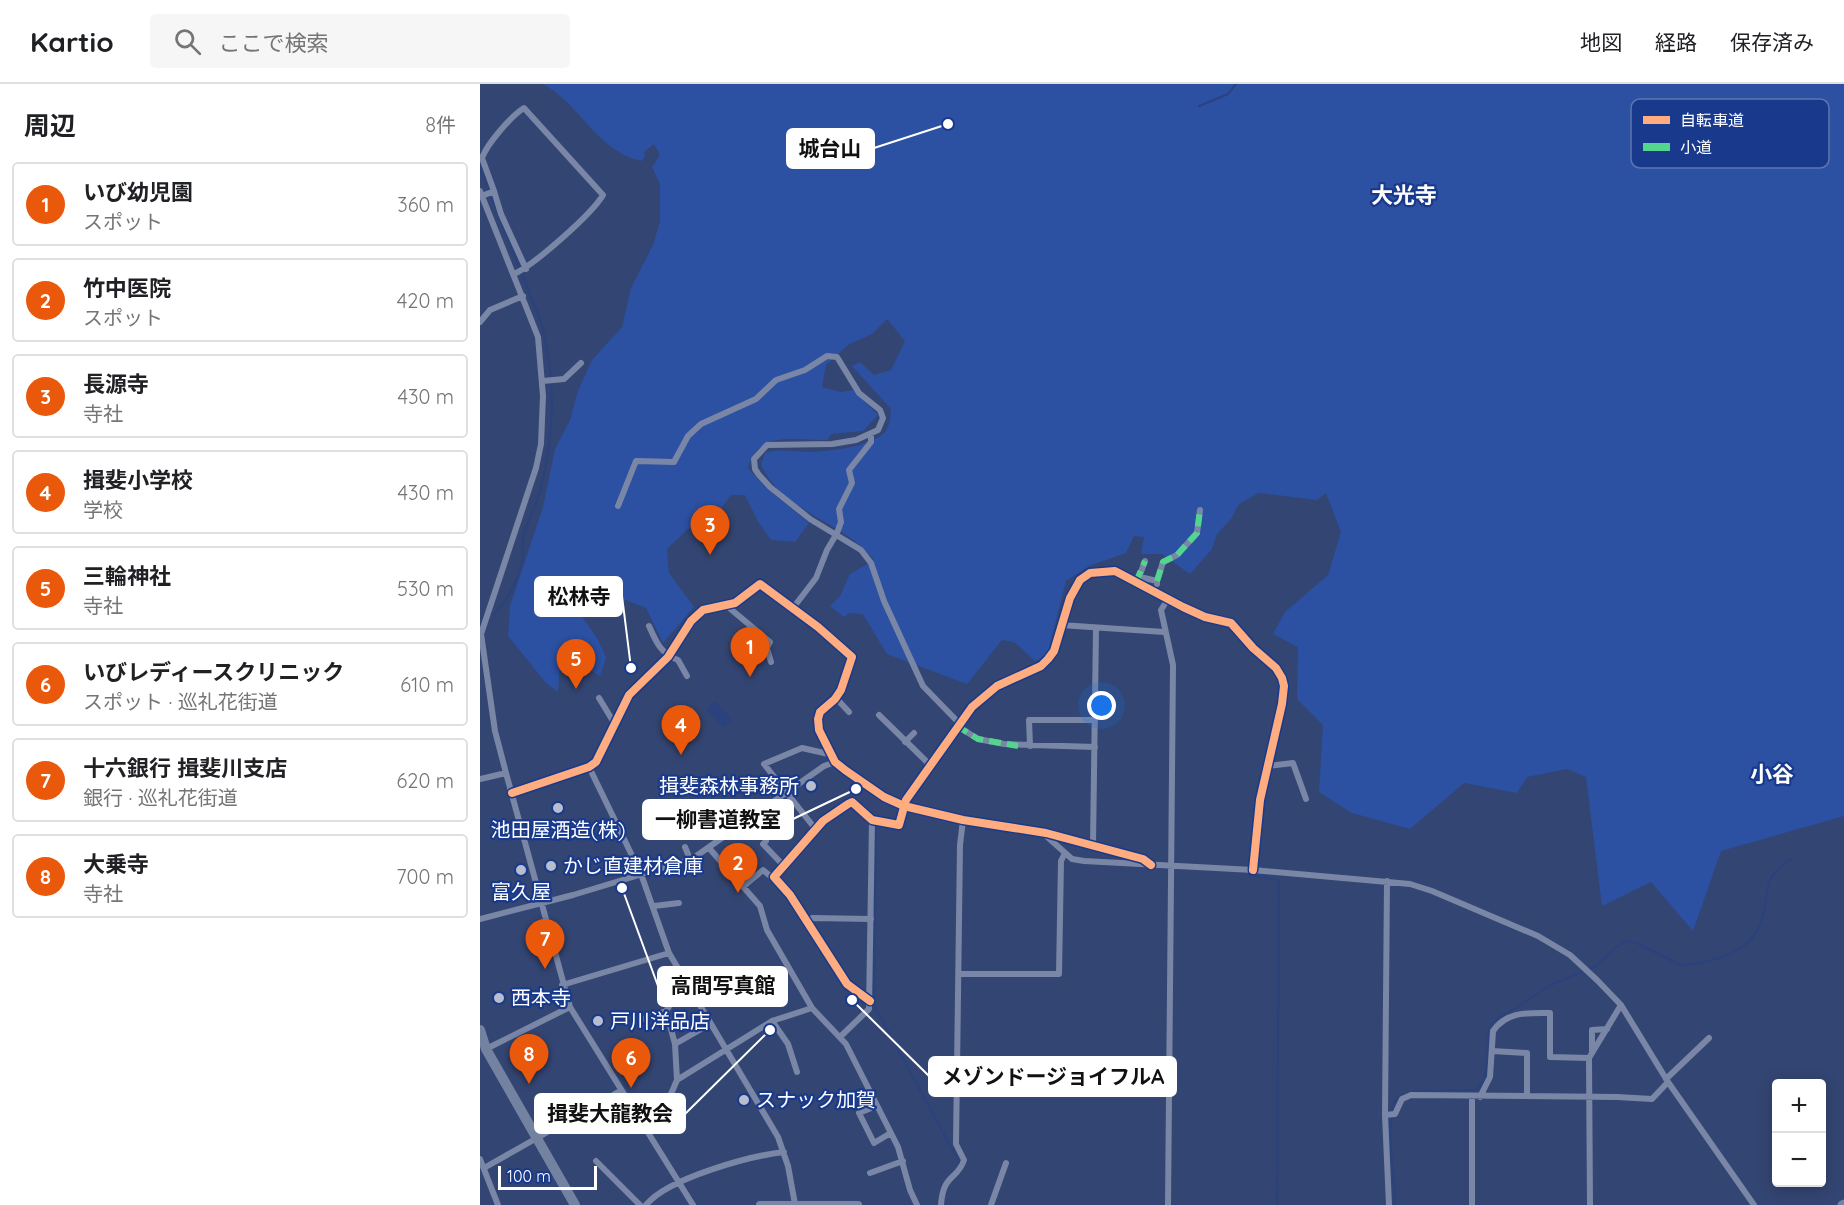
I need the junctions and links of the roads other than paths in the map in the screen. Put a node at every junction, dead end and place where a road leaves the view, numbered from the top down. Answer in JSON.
{"nodes":[{"id":1,"x":494,"y":191,"type":"junction"},
{"id":2,"x":481,"y":194,"type":"edge"},
{"id":3,"x":526,"y":269,"type":"junction"},
{"id":4,"x":514,"y":274,"type":"junction"},
{"id":5,"x":522,"y":296,"type":"junction"},
{"id":6,"x":480,"y":322,"type":"edge"},
{"id":7,"x":581,"y":363,"type":"dead end"},
{"id":8,"x":543,"y":381,"type":"junction"},
{"id":9,"x":871,"y":434,"type":"junction"},
{"id":10,"x":618,"y":506,"type":"dead end"},
{"id":11,"x":1200,"y":510,"type":"dead end"},
{"id":12,"x":835,"y":535,"type":"junction"},
{"id":13,"x":1145,"y":561,"type":"dead end"},
{"id":14,"x":1138,"y":579,"type":"junction"},
{"id":15,"x":1157,"y":581,"type":"junction"},
{"id":16,"x":1154,"y":590,"type":"junction"},
{"id":17,"x":1168,"y":599,"type":"junction"},
{"id":18,"x":727,"y":606,"type":"junction"},
{"id":19,"x":793,"y":608,"type":"junction"},
{"id":20,"x":1061,"y":625,"type":"junction"},
{"id":21,"x":649,"y":626,"type":"dead end"},
{"id":22,"x":1096,"y":629,"type":"junction"},
{"id":23,"x":1164,"y":632,"type":"junction"},
{"id":24,"x":481,"y":633,"type":"edge"},
{"id":25,"x":668,"y":657,"type":"junction"},
{"id":26,"x":771,"y":662,"type":"dead end"},
{"id":27,"x":687,"y":676,"type":"dead end"},
{"id":28,"x":599,"y":698,"type":"dead end"},
{"id":29,"x":836,"y":698,"type":"junction"},
{"id":30,"x":849,"y":712,"type":"dead end"},
{"id":31,"x":879,"y":714,"type":"dead end"},
{"id":32,"x":1095,"y":720,"type":"junction"},
{"id":33,"x":958,"y":724,"type":"junction"},
{"id":34,"x":616,"y":726,"type":"junction"},
{"id":35,"x":914,"y":733,"type":"dead end"},
{"id":36,"x":905,"y":742,"type":"junction"},
{"id":37,"x":1030,"y":746,"type":"junction"},
{"id":38,"x":1095,"y":747,"type":"junction"},
{"id":39,"x":834,"y":759,"type":"junction"},
{"id":40,"x":930,"y":765,"type":"junction"},
{"id":41,"x":1268,"y":766,"type":"junction"},
{"id":42,"x":589,"y":767,"type":"junction"},
{"id":43,"x":506,"y":773,"type":"junction"},
{"id":44,"x":480,"y":779,"type":"edge"},
{"id":45,"x":512,"y":793,"type":"junction"},
{"id":46,"x":786,"y":793,"type":"junction"},
{"id":47,"x":1306,"y":799,"type":"dead end"},
{"id":48,"x":718,"y":804,"type":"dead end"},
{"id":49,"x":904,"y":806,"type":"junction"},
{"id":50,"x":872,"y":820,"type":"junction"},
{"id":51,"x":963,"y":820,"type":"junction"},
{"id":52,"x":737,"y":829,"type":"junction"},
{"id":53,"x":817,"y":831,"type":"junction"},
{"id":54,"x":1043,"y":834,"type":"junction"},
{"id":55,"x":766,"y":841,"type":"dead end"},
{"id":56,"x":1093,"y":845,"type":"junction"},
{"id":57,"x":685,"y":847,"type":"dead end"},
{"id":58,"x":709,"y":848,"type":"junction"},
{"id":59,"x":1064,"y":855,"type":"dead end"},
{"id":60,"x":690,"y":859,"type":"junction"},
{"id":61,"x":1151,"y":865,"type":"junction"},
{"id":62,"x":1172,"y":865,"type":"junction"},
{"id":63,"x":784,"y":866,"type":"junction"},
{"id":64,"x":1253,"y":870,"type":"junction"},
{"id":65,"x":641,"y":874,"type":"junction"},
{"id":66,"x":775,"y":881,"type":"junction"},
{"id":67,"x":1387,"y":881,"type":"junction"},
{"id":68,"x":744,"y":886,"type":"junction"},
{"id":69,"x":541,"y":902,"type":"junction"},
{"id":70,"x":679,"y":903,"type":"dead end"},
{"id":71,"x":654,"y":906,"type":"junction"},
{"id":72,"x":480,"y":919,"type":"edge"},
{"id":73,"x":871,"y":919,"type":"junction"},
{"id":74,"x":807,"y":922,"type":"junction"},
{"id":75,"x":669,"y":953,"type":"junction"},
{"id":76,"x":959,"y":974,"type":"junction"},
{"id":77,"x":562,"y":984,"type":"junction"},
{"id":78,"x":695,"y":997,"type":"junction"},
{"id":79,"x":870,"y":1001,"type":"junction"},
{"id":80,"x":1621,"y":1005,"type":"junction"},
{"id":81,"x":570,"y":1006,"type":"junction"},
{"id":82,"x":812,"y":1008,"type":"junction"},
{"id":83,"x":666,"y":1011,"type":"junction"},
{"id":84,"x":643,"y":1019,"type":"dead end"},
{"id":85,"x":772,"y":1021,"type":"junction"},
{"id":86,"x":710,"y":1024,"type":"junction"},
{"id":87,"x":1606,"y":1029,"type":"junction"},
{"id":88,"x":480,"y":1030,"type":"edge"},
{"id":89,"x":840,"y":1037,"type":"junction"},
{"id":90,"x":1709,"y":1038,"type":"dead end"},
{"id":91,"x":675,"y":1044,"type":"junction"},
{"id":92,"x":486,"y":1049,"type":"junction"},
{"id":93,"x":724,"y":1050,"type":"junction"},
{"id":94,"x":1492,"y":1051,"type":"junction"},
{"id":95,"x":1591,"y":1055,"type":"junction"},
{"id":96,"x":797,"y":1072,"type":"dead end"},
{"id":97,"x":677,"y":1080,"type":"junction"},
{"id":98,"x":1667,"y":1081,"type":"junction"},
{"id":99,"x":620,"y":1091,"type":"junction"},
{"id":100,"x":1527,"y":1096,"type":"junction"},
{"id":101,"x":1472,"y":1097,"type":"junction"},
{"id":102,"x":1480,"y":1097,"type":"junction"},
{"id":103,"x":1589,"y":1097,"type":"junction"},
{"id":104,"x":876,"y":1106,"type":"junction"},
{"id":105,"x":1385,"y":1115,"type":"junction"},
{"id":106,"x":640,"y":1121,"type":"junction"},
{"id":107,"x":889,"y":1134,"type":"junction"},
{"id":108,"x":536,"y":1138,"type":"junction"},
{"id":109,"x":784,"y":1152,"type":"junction"},
{"id":110,"x":596,"y":1161,"type":"dead end"},
{"id":111,"x":903,"y":1161,"type":"junction"},
{"id":112,"x":1006,"y":1163,"type":"dead end"},
{"id":113,"x":482,"y":1164,"type":"edge"},
{"id":114,"x":870,"y":1173,"type":"dead end"},
{"id":115,"x":681,"y":1182,"type":"junction"},
{"id":116,"x":795,"y":1204,"type":"edge"},
{"id":117,"x":498,"y":1205,"type":"edge"},
{"id":118,"x":575,"y":1205,"type":"edge"},
{"id":119,"x":640,"y":1205,"type":"edge"},
{"id":120,"x":646,"y":1205,"type":"edge"},
{"id":121,"x":693,"y":1205,"type":"edge"},
{"id":122,"x":760,"y":1205,"type":"edge"},
{"id":123,"x":858,"y":1205,"type":"edge"},
{"id":124,"x":917,"y":1205,"type":"edge"},
{"id":125,"x":941,"y":1205,"type":"edge"},
{"id":126,"x":991,"y":1205,"type":"edge"},
{"id":127,"x":1168,"y":1205,"type":"edge"},
{"id":128,"x":1389,"y":1205,"type":"edge"},
{"id":129,"x":1472,"y":1205,"type":"edge"},
{"id":130,"x":1590,"y":1205,"type":"edge"},
{"id":131,"x":1754,"y":1205,"type":"edge"}],
"edges":[{"from":1,"to":2,"type":"street"},
{"from":1,"to":3,"type":"street"},
{"from":1,"to":3,"type":"street"},
{"from":2,"to":4,"type":"street"},
{"from":3,"to":4,"type":"street"},
{"from":4,"to":5,"type":"street"},
{"from":5,"to":6,"type":"street"},
{"from":5,"to":8,"type":"street"},
{"from":7,"to":8,"type":"street"},
{"from":8,"to":24,"type":"street"},
{"from":9,"to":10,"type":"street"},
{"from":9,"to":12,"type":"street"},
{"from":9,"to":12,"type":"street"},
{"from":11,"to":15,"type":"street"},
{"from":12,"to":19,"type":"street"},
{"from":12,"to":33,"type":"street"},
{"from":13,"to":14,"type":"street"},
{"from":14,"to":15,"type":"street"},
{"from":14,"to":16,"type":"street"},
{"from":14,"to":20,"type":"street"},
{"from":15,"to":16,"type":"street"},
{"from":16,"to":17,"type":"street"},
{"from":17,"to":23,"type":"street"},
{"from":17,"to":41,"type":"street"},
{"from":18,"to":19,"type":"street"},
{"from":18,"to":25,"type":"street"},
{"from":18,"to":26,"type":"street"},
{"from":19,"to":29,"type":"street"},
{"from":20,"to":22,"type":"street"},
{"from":20,"to":33,"type":"street"},
{"from":21,"to":25,"type":"street"},
{"from":22,"to":23,"type":"street"},
{"from":22,"to":32,"type":"street"},
{"from":23,"to":62,"type":"street"},
{"from":24,"to":43,"type":"street"},
{"from":25,"to":27,"type":"street"},
{"from":25,"to":34,"type":"street"},
{"from":28,"to":34,"type":"street"},
{"from":29,"to":30,"type":"street"},
{"from":29,"to":39,"type":"street"},
{"from":31,"to":36,"type":"street"},
{"from":32,"to":37,"type":"street"},
{"from":32,"to":38,"type":"street"},
{"from":33,"to":37,"type":"street"},
{"from":33,"to":40,"type":"street"},
{"from":34,"to":42,"type":"street"},
{"from":35,"to":36,"type":"street"},
{"from":36,"to":40,"type":"street"},
{"from":37,"to":38,"type":"street"},
{"from":38,"to":56,"type":"street"},
{"from":39,"to":46,"type":"street"},
{"from":39,"to":46,"type":"street"},
{"from":39,"to":49,"type":"street"},
{"from":40,"to":49,"type":"street"},
{"from":41,"to":47,"type":"street"},
{"from":41,"to":64,"type":"street"},
{"from":42,"to":45,"type":"street"},
{"from":42,"to":65,"type":"street"},
{"from":43,"to":44,"type":"street"},
{"from":43,"to":45,"type":"street"},
{"from":45,"to":69,"type":"street"},
{"from":46,"to":52,"type":"street"},
{"from":46,"to":53,"type":"street"},
{"from":48,"to":52,"type":"street"},
{"from":49,"to":50,"type":"street"},
{"from":49,"to":51,"type":"street"},
{"from":50,"to":53,"type":"street"},
{"from":50,"to":73,"type":"street"},
{"from":51,"to":54,"type":"street"},
{"from":51,"to":76,"type":"street"},
{"from":52,"to":58,"type":"street"},
{"from":53,"to":63,"type":"street"},
{"from":54,"to":56,"type":"street"},
{"from":54,"to":61,"type":"street"},
{"from":55,"to":63,"type":"street"},
{"from":56,"to":61,"type":"street"},
{"from":57,"to":60,"type":"street"},
{"from":58,"to":60,"type":"street"},
{"from":58,"to":68,"type":"street"},
{"from":59,"to":76,"type":"street"},
{"from":60,"to":65,"type":"street"},
{"from":61,"to":62,"type":"street"},
{"from":62,"to":64,"type":"street"},
{"from":62,"to":127,"type":"street"},
{"from":63,"to":66,"type":"street"},
{"from":64,"to":67,"type":"street"},
{"from":65,"to":69,"type":"street"},
{"from":65,"to":71,"type":"street"},
{"from":66,"to":68,"type":"street"},
{"from":66,"to":74,"type":"street"},
{"from":67,"to":80,"type":"street"},
{"from":67,"to":105,"type":"street"},
{"from":68,"to":82,"type":"street"},
{"from":69,"to":72,"type":"street"},
{"from":69,"to":77,"type":"street"},
{"from":70,"to":71,"type":"street"},
{"from":71,"to":75,"type":"street"},
{"from":73,"to":74,"type":"street"},
{"from":73,"to":79,"type":"street"},
{"from":74,"to":79,"type":"street"},
{"from":75,"to":77,"type":"street"},
{"from":75,"to":78,"type":"street"},
{"from":76,"to":125,"type":"street"},
{"from":77,"to":81,"type":"street"},
{"from":78,"to":83,"type":"street"},
{"from":78,"to":86,"type":"street"},
{"from":79,"to":89,"type":"street"},
{"from":80,"to":87,"type":"street"},
{"from":80,"to":98,"type":"street"},
{"from":81,"to":92,"type":"street"},
{"from":81,"to":99,"type":"street"},
{"from":82,"to":85,"type":"street"},
{"from":82,"to":89,"type":"street"},
{"from":83,"to":84,"type":"street"},
{"from":83,"to":91,"type":"street"},
{"from":85,"to":93,"type":"street"},
{"from":85,"to":96,"type":"street"},
{"from":86,"to":91,"type":"street"},
{"from":86,"to":93,"type":"street"},
{"from":87,"to":95,"type":"street"},
{"from":87,"to":95,"type":"street"},
{"from":88,"to":92,"type":"highway"},
{"from":89,"to":104,"type":"street"},
{"from":90,"to":98,"type":"street"},
{"from":91,"to":97,"type":"street"},
{"from":92,"to":108,"type":"highway"},
{"from":93,"to":97,"type":"street"},
{"from":93,"to":109,"type":"street"},
{"from":94,"to":95,"type":"street"},
{"from":94,"to":100,"type":"street"},
{"from":94,"to":102,"type":"street"},
{"from":95,"to":103,"type":"street"},
{"from":97,"to":106,"type":"street"},
{"from":98,"to":103,"type":"street"},
{"from":98,"to":131,"type":"street"},
{"from":99,"to":106,"type":"street"},
{"from":99,"to":108,"type":"street"},
{"from":100,"to":102,"type":"street"},
{"from":100,"to":103,"type":"street"},
{"from":101,"to":102,"type":"street"},
{"from":101,"to":105,"type":"street"},
{"from":101,"to":129,"type":"street"},
{"from":103,"to":130,"type":"street"},
{"from":104,"to":107,"type":"street"},
{"from":104,"to":107,"type":"street"},
{"from":105,"to":128,"type":"street"},
{"from":106,"to":115,"type":"street"},
{"from":107,"to":111,"type":"street"},
{"from":108,"to":113,"type":"street"},
{"from":108,"to":118,"type":"highway"},
{"from":109,"to":115,"type":"street"},
{"from":109,"to":116,"type":"street"},
{"from":110,"to":119,"type":"street"},
{"from":111,"to":114,"type":"street"},
{"from":111,"to":124,"type":"street"},
{"from":112,"to":126,"type":"street"},
{"from":113,"to":117,"type":"street"},
{"from":115,"to":120,"type":"street"},
{"from":115,"to":121,"type":"street"},
{"from":116,"to":122,"type":"street"},
{"from":116,"to":123,"type":"street"}]}
